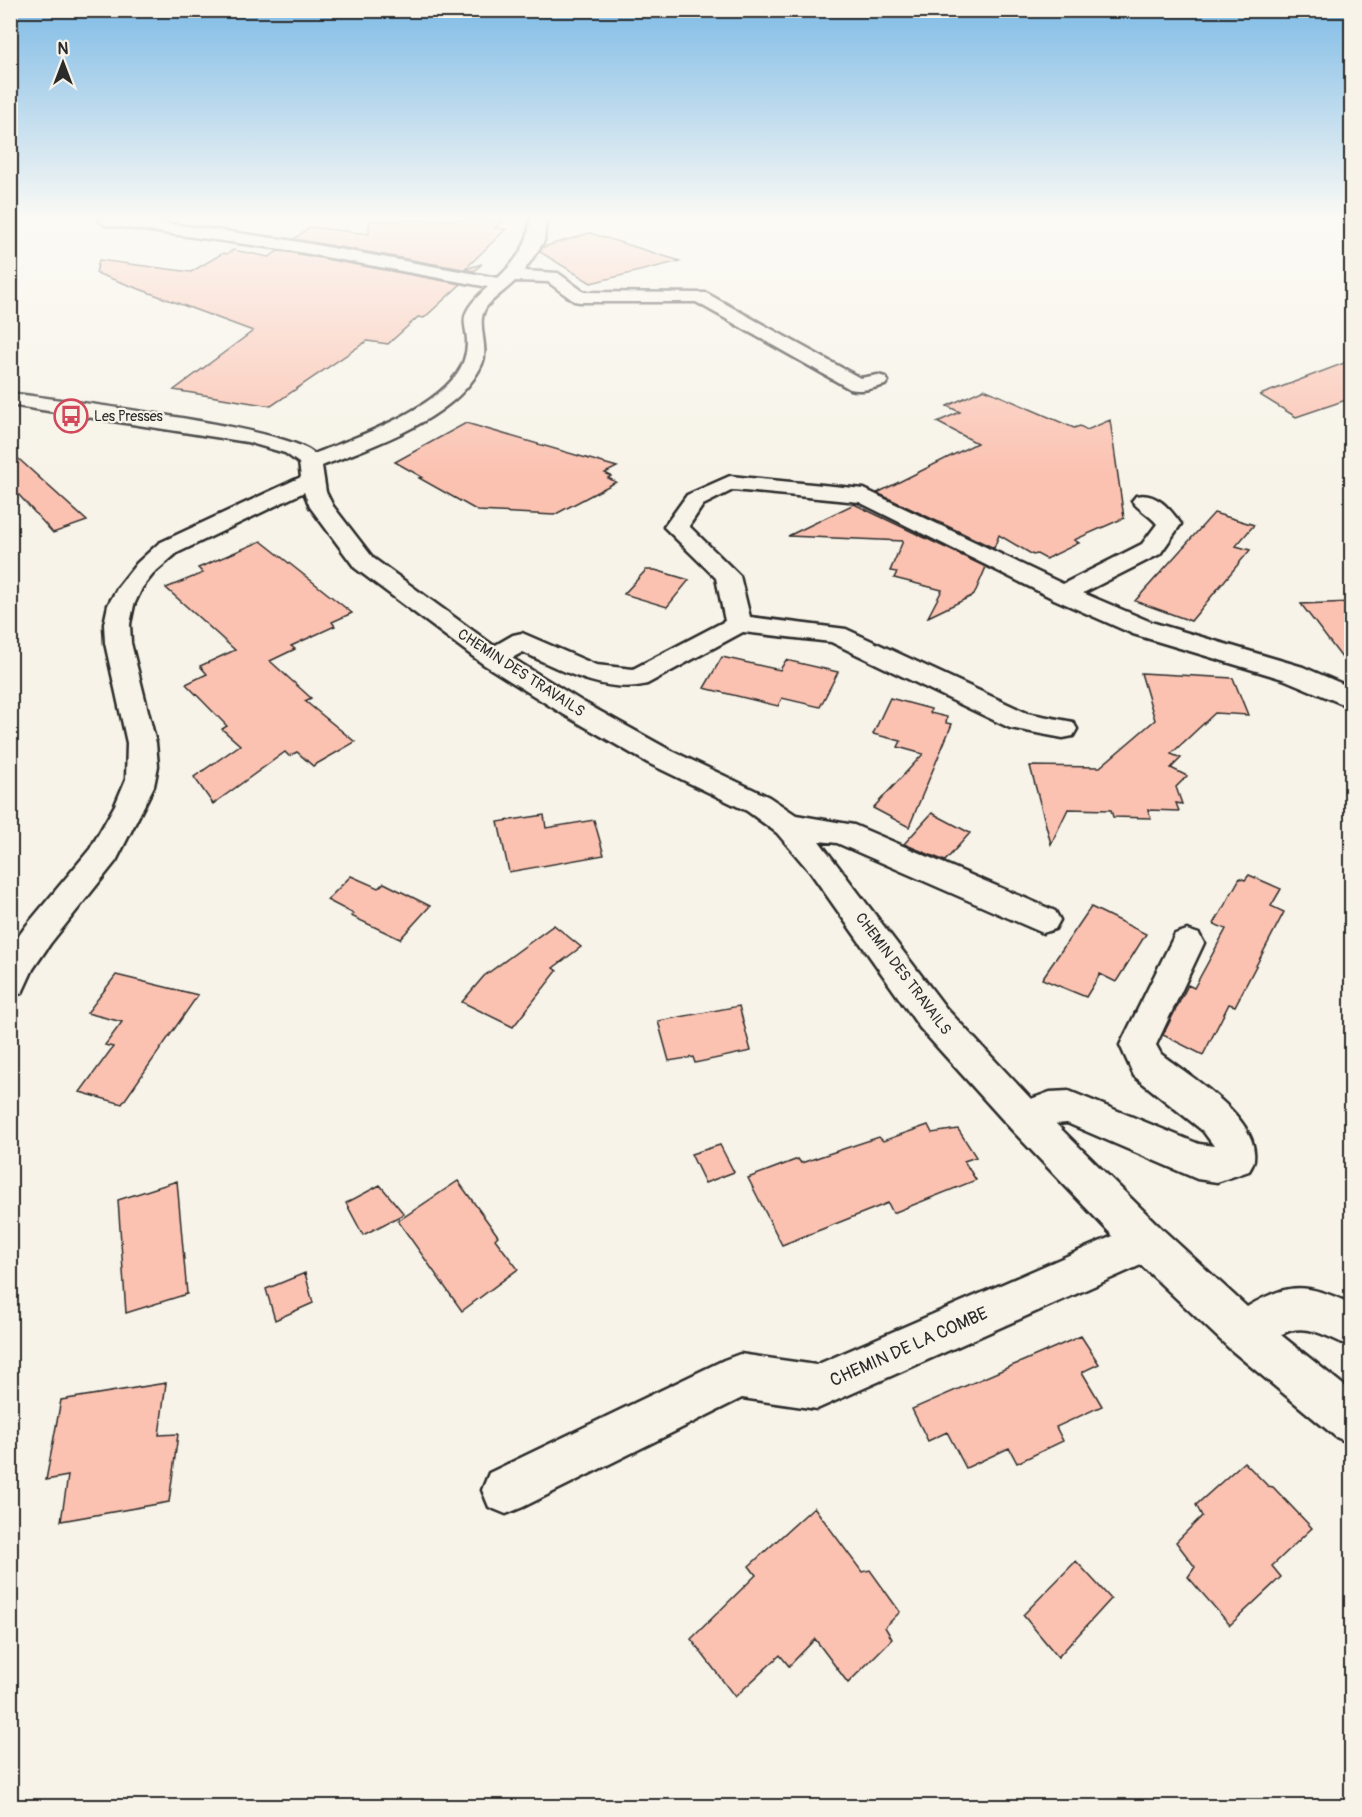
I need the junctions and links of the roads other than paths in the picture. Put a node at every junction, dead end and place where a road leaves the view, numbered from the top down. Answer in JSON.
{"nodes":[{"id":1,"x":478,"y":305,"type":"edge"},
{"id":2,"x":714,"y":305,"type":"edge"},
{"id":3,"x":878,"y":381,"type":"dead end"},
{"id":4,"x":10,"y":399,"type":"edge"},
{"id":5,"x":311,"y":472,"type":"junction"},
{"id":6,"x":1144,"y":501,"type":"dead end"},
{"id":7,"x":1063,"y":594,"type":"junction"},
{"id":8,"x":739,"y":624,"type":"junction"},
{"id":9,"x":493,"y":658,"type":"junction"},
{"id":10,"x":1352,"y":699,"type":"edge"},
{"id":11,"x":1063,"y":729,"type":"dead end"},
{"id":12,"x":788,"y":825,"type":"junction"},
{"id":13,"x":1043,"y":920,"type":"dead end"},
{"id":14,"x":1187,"y":943,"type":"dead end"},
{"id":15,"x":10,"y":983,"type":"edge"},
{"id":16,"x":1025,"y":1118,"type":"junction"},
{"id":17,"x":1146,"y":1242,"type":"junction"},
{"id":18,"x":1352,"y":1326,"type":"edge"},
{"id":19,"x":1245,"y":1334,"type":"junction"},
{"id":20,"x":1352,"y":1421,"type":"edge"},
{"id":21,"x":506,"y":1490,"type":"dead end"}],
"edges":[{"from":1,"to":5,"type":"street"},
{"from":2,"to":3,"type":"street"},
{"from":4,"to":5,"type":"street"},
{"from":5,"to":9,"type":"street","name":"CHEMIN DES TRAVAILS"},
{"from":5,"to":15,"type":"street"},
{"from":6,"to":7,"type":"street"},
{"from":7,"to":8,"type":"street"},
{"from":7,"to":10,"type":"street"},
{"from":8,"to":9,"type":"street"},
{"from":8,"to":11,"type":"street"},
{"from":9,"to":12,"type":"street","name":"CHEMIN DES TRAVAILS"},
{"from":12,"to":13,"type":"street","name":"CHEMIN DES TRAVAILS"},
{"from":12,"to":16,"type":"street","name":"CHEMIN DES TRAVAILS"},
{"from":14,"to":16,"type":"street"},
{"from":16,"to":17,"type":"street","name":"CHEMIN DES TRAVAILS"},
{"from":17,"to":19,"type":"street","name":"CHEMIN DES TRAVAILS"},
{"from":17,"to":21,"type":"street","name":"CHEMIN DE LA COMBE"},
{"from":18,"to":19,"type":"street"},
{"from":19,"to":20,"type":"street","name":"CHEMIN DES TRAVAILS"}]}
